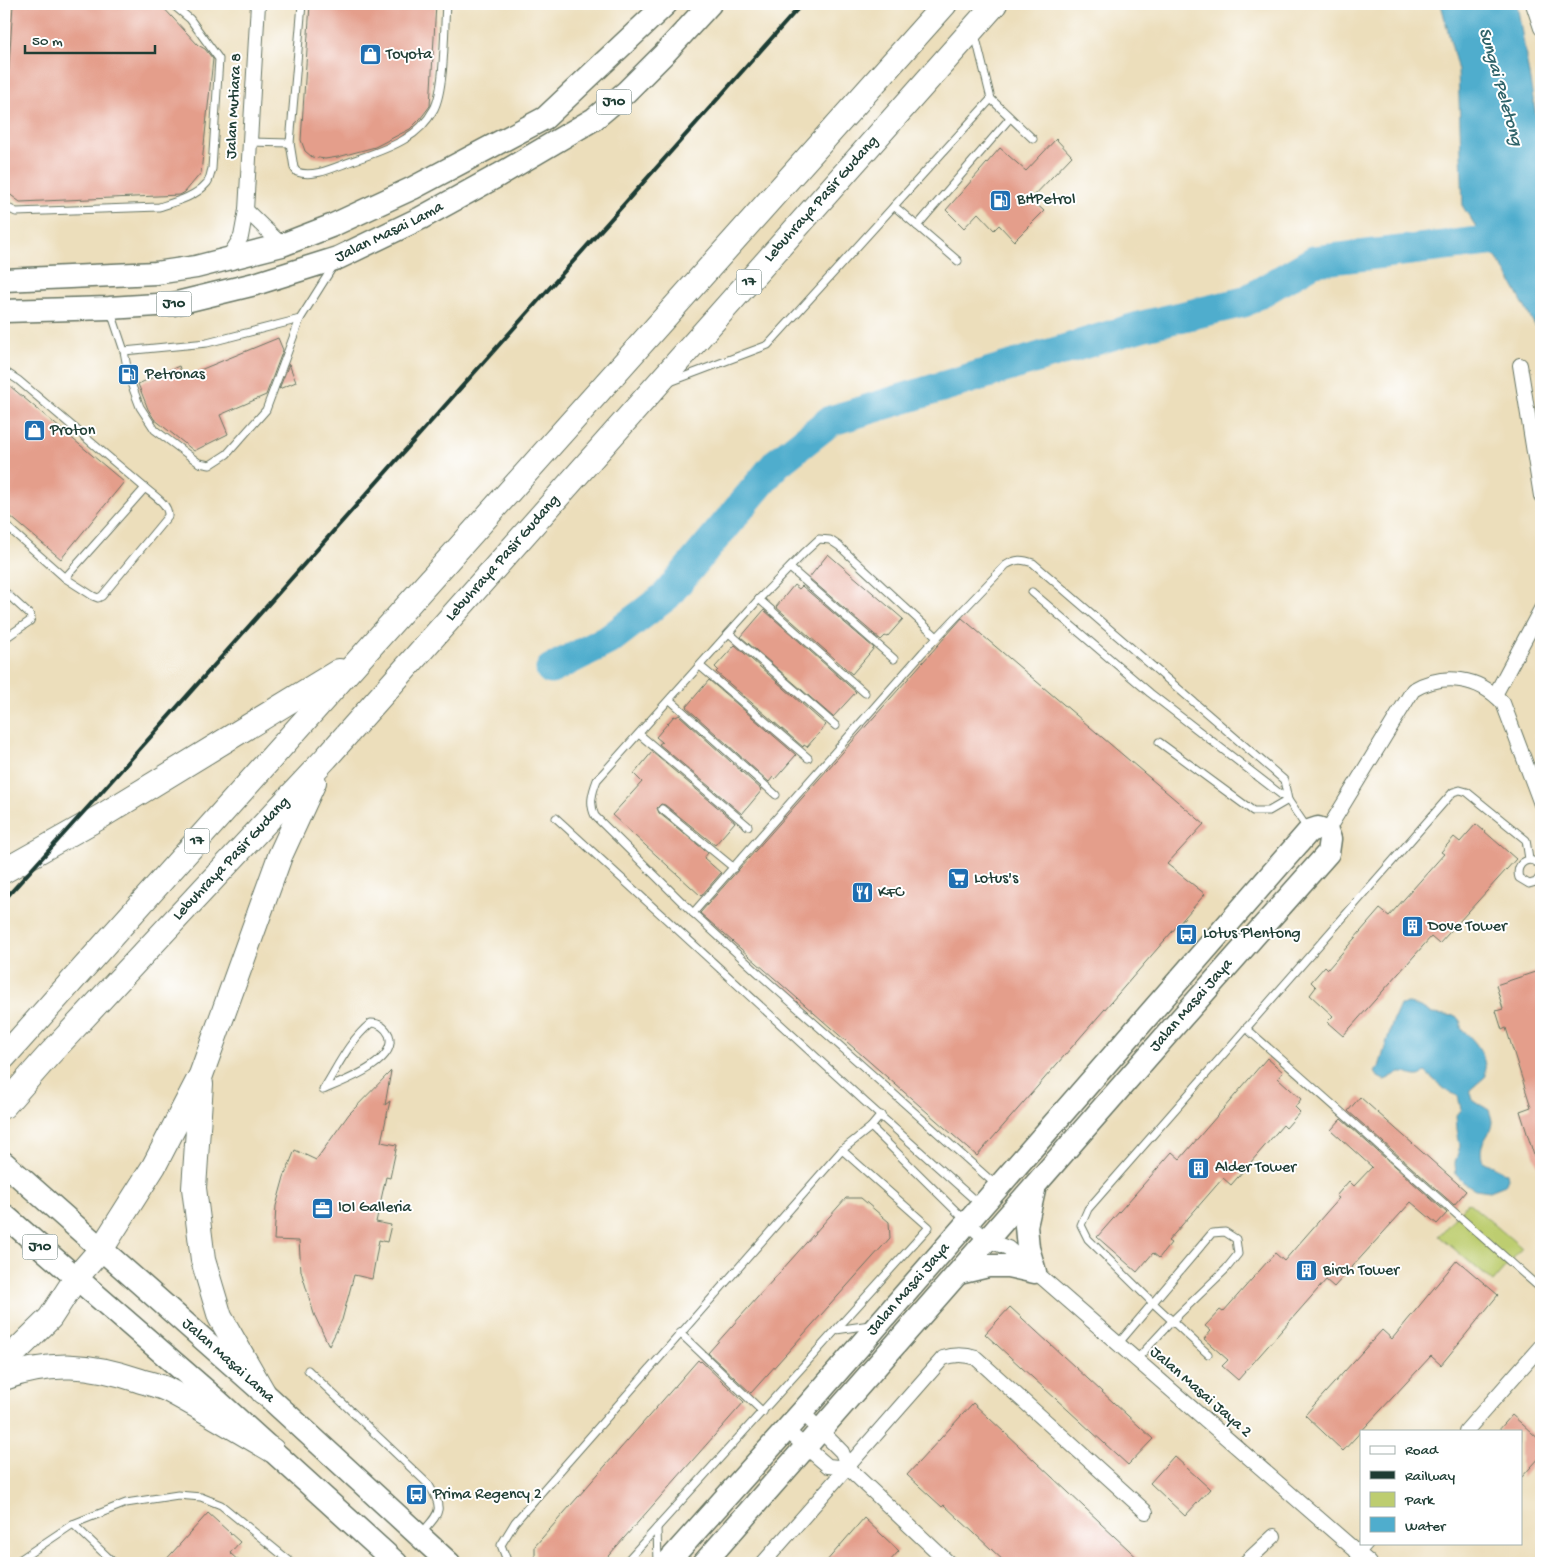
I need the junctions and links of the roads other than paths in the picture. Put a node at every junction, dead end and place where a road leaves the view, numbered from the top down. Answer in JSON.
{"nodes":[{"id":1,"x":5,"y":4,"type":"edge"},
{"id":2,"x":172,"y":4,"type":"edge"},
{"id":3,"x":258,"y":4,"type":"edge"},
{"id":4,"x":302,"y":4,"type":"edge"},
{"id":5,"x":446,"y":4,"type":"edge"},
{"id":6,"x":666,"y":4,"type":"edge"},
{"id":7,"x":710,"y":4,"type":"edge"},
{"id":8,"x":945,"y":4,"type":"edge"},
{"id":9,"x":996,"y":4,"type":"edge"},
{"id":10,"x":1534,"y":4,"type":"edge"},
{"id":11,"x":4,"y":21,"type":"edge"},
{"id":12,"x":974,"y":28,"type":"junction"},
{"id":13,"x":1541,"y":28,"type":"edge"},
{"id":14,"x":991,"y":99,"type":"junction"},
{"id":15,"x":1010,"y":118,"type":"junction"},
{"id":16,"x":1032,"y":139,"type":"dead end"},
{"id":17,"x":250,"y":142,"type":"junction"},
{"id":18,"x":290,"y":143,"type":"junction"},
{"id":19,"x":4,"y":206,"type":"edge"},
{"id":20,"x":894,"y":206,"type":"junction"},
{"id":21,"x":246,"y":210,"type":"junction"},
{"id":22,"x":917,"y":226,"type":"junction"},
{"id":23,"x":282,"y":245,"type":"junction"},
{"id":24,"x":338,"y":258,"type":"junction"},
{"id":25,"x":227,"y":260,"type":"junction"},
{"id":26,"x":958,"y":261,"type":"dead end"},
{"id":27,"x":4,"y":280,"type":"edge"},
{"id":28,"x":109,"y":308,"type":"junction"},
{"id":29,"x":4,"y":311,"type":"edge"},
{"id":30,"x":300,"y":319,"type":"junction"},
{"id":31,"x":124,"y":351,"type":"junction"},
{"id":32,"x":1520,"y":365,"type":"dead end"},
{"id":33,"x":4,"y":371,"type":"edge"},
{"id":34,"x":655,"y":388,"type":"junction"},
{"id":35,"x":145,"y":488,"type":"junction"},
{"id":36,"x":1541,"y":496,"type":"edge"},
{"id":37,"x":4,"y":524,"type":"edge"},
{"id":38,"x":790,"y":568,"type":"junction"},
{"id":39,"x":66,"y":578,"type":"junction"},
{"id":40,"x":4,"y":591,"type":"edge"},
{"id":41,"x":1032,"y":592,"type":"dead end"},
{"id":42,"x":759,"y":599,"type":"junction"},
{"id":43,"x":1541,"y":610,"type":"edge"},
{"id":44,"x":729,"y":633,"type":"junction"},
{"id":45,"x":937,"y":637,"type":"junction"},
{"id":46,"x":4,"y":639,"type":"edge"},
{"id":47,"x":362,"y":657,"type":"junction"},
{"id":48,"x":894,"y":659,"type":"dead end"},
{"id":49,"x":900,"y":665,"type":"dead end"},
{"id":50,"x":700,"y":666,"type":"junction"},
{"id":51,"x":907,"y":671,"type":"junction"},
{"id":52,"x":1496,"y":695,"type":"junction"},
{"id":53,"x":670,"y":700,"type":"junction"},
{"id":54,"x":877,"y":704,"type":"junction"},
{"id":55,"x":639,"y":734,"type":"junction"},
{"id":56,"x":848,"y":737,"type":"junction"},
{"id":57,"x":1158,"y":742,"type":"dead end"},
{"id":58,"x":326,"y":758,"type":"junction"},
{"id":59,"x":808,"y":758,"type":"dead end"},
{"id":60,"x":1288,"y":800,"type":"junction"},
{"id":61,"x":1541,"y":804,"type":"edge"},
{"id":62,"x":787,"y":806,"type":"junction"},
{"id":63,"x":662,"y":809,"type":"dead end"},
{"id":64,"x":556,"y":818,"type":"dead end"},
{"id":65,"x":1318,"y":831,"type":"junction"},
{"id":66,"x":760,"y":837,"type":"junction"},
{"id":67,"x":1528,"y":859,"type":"junction"},
{"id":68,"x":734,"y":868,"type":"junction"},
{"id":69,"x":1541,"y":868,"type":"edge"},
{"id":70,"x":4,"y":871,"type":"edge"},
{"id":71,"x":1541,"y":875,"type":"edge"},
{"id":72,"x":693,"y":913,"type":"junction"},
{"id":73,"x":1246,"y":1028,"type":"junction"},
{"id":74,"x":4,"y":1057,"type":"edge"},
{"id":75,"x":202,"y":1075,"type":"junction"},
{"id":76,"x":323,"y":1090,"type":"joint"},
{"id":77,"x":4,"y":1106,"type":"edge"},
{"id":78,"x":882,"y":1115,"type":"junction"},
{"id":79,"x":871,"y":1127,"type":"junction"},
{"id":80,"x":842,"y":1150,"type":"junction"},
{"id":81,"x":4,"y":1163,"type":"edge"},
{"id":82,"x":998,"y":1186,"type":"junction"},
{"id":83,"x":1034,"y":1186,"type":"junction"},
{"id":84,"x":974,"y":1214,"type":"junction"},
{"id":85,"x":4,"y":1215,"type":"edge"},
{"id":86,"x":999,"y":1237,"type":"junction"},
{"id":87,"x":102,"y":1248,"type":"junction"},
{"id":88,"x":959,"y":1272,"type":"junction"},
{"id":89,"x":1036,"y":1272,"type":"junction"},
{"id":90,"x":76,"y":1278,"type":"junction"},
{"id":91,"x":1541,"y":1289,"type":"edge"},
{"id":92,"x":1153,"y":1303,"type":"junction"},
{"id":93,"x":1172,"y":1321,"type":"junction"},
{"id":94,"x":879,"y":1323,"type":"junction"},
{"id":95,"x":836,"y":1330,"type":"junction"},
{"id":96,"x":680,"y":1334,"type":"junction"},
{"id":97,"x":1118,"y":1344,"type":"junction"},
{"id":98,"x":1541,"y":1346,"type":"edge"},
{"id":99,"x":1208,"y":1354,"type":"dead end"},
{"id":100,"x":1136,"y":1360,"type":"junction"},
{"id":101,"x":4,"y":1363,"type":"edge"},
{"id":102,"x":308,"y":1370,"type":"dead end"},
{"id":103,"x":4,"y":1378,"type":"edge"},
{"id":104,"x":263,"y":1392,"type":"junction"},
{"id":105,"x":763,"y":1412,"type":"junction"},
{"id":106,"x":802,"y":1412,"type":"junction"},
{"id":107,"x":786,"y":1430,"type":"junction"},
{"id":108,"x":1467,"y":1430,"type":"edge"},
{"id":109,"x":814,"y":1439,"type":"junction"},
{"id":110,"x":272,"y":1450,"type":"junction"},
{"id":111,"x":848,"y":1468,"type":"junction"},
{"id":112,"x":1146,"y":1512,"type":"dead end"},
{"id":113,"x":73,"y":1524,"type":"junction"},
{"id":114,"x":658,"y":1528,"type":"junction"},
{"id":115,"x":420,"y":1536,"type":"junction"},
{"id":116,"x":1274,"y":1536,"type":"dead end"},
{"id":117,"x":1362,"y":1548,"type":"edge"},
{"id":118,"x":15,"y":1563,"type":"edge"},
{"id":119,"x":114,"y":1563,"type":"edge"},
{"id":120,"x":292,"y":1563,"type":"edge"},
{"id":121,"x":396,"y":1563,"type":"edge"},
{"id":122,"x":449,"y":1563,"type":"edge"},
{"id":123,"x":508,"y":1563,"type":"edge"},
{"id":124,"x":625,"y":1563,"type":"edge"},
{"id":125,"x":658,"y":1563,"type":"edge"},
{"id":126,"x":667,"y":1563,"type":"edge"},
{"id":127,"x":704,"y":1563,"type":"edge"},
{"id":128,"x":763,"y":1563,"type":"edge"},
{"id":129,"x":950,"y":1563,"type":"edge"},
{"id":130,"x":1245,"y":1563,"type":"edge"},
{"id":131,"x":1370,"y":1563,"type":"edge"}],
"edges":[{"from":1,"to":11,"type":"lane"},
{"from":2,"to":19,"type":"lane"},
{"from":3,"to":17,"type":"street","name":"Jalan Mutiara 8"},
{"from":4,"to":18,"type":"lane"},
{"from":5,"to":18,"type":"lane"},
{"from":6,"to":23,"type":"main road","name":"Jalan Masai Lama","number":"J10"},
{"from":7,"to":24,"type":"main road","name":"Jalan Masai Lama","number":"J10"},
{"from":8,"to":47,"type":"highway","number":"17"},
{"from":9,"to":12,"type":"highway","name":"Lebuhraya Pasir Gudang","number":"17"},
{"from":10,"to":13,"type":"street"},
{"from":12,"to":14,"type":"lane"},
{"from":12,"to":34,"type":"highway","name":"Lebuhraya Pasir Gudang","number":"17"},
{"from":14,"to":15,"type":"lane"},
{"from":14,"to":20,"type":"lane"},
{"from":15,"to":16,"type":"lane"},
{"from":15,"to":22,"type":"lane"},
{"from":17,"to":18,"type":"lane"},
{"from":17,"to":21,"type":"street","name":"Jalan Mutiara 8"},
{"from":20,"to":22,"type":"lane"},
{"from":20,"to":34,"type":"lane"},
{"from":21,"to":23,"type":"street"},
{"from":21,"to":25,"type":"street","name":"Jalan Mutiara 8"},
{"from":22,"to":26,"type":"lane"},
{"from":23,"to":25,"type":"main road","name":"Jalan Masai Lama","number":"J10"},
{"from":24,"to":28,"type":"main road","name":"Jalan Masai Lama","number":"J10"},
{"from":24,"to":30,"type":"lane"},
{"from":25,"to":27,"type":"main road","name":"Jalan Masai Lama","number":"J10"},
{"from":28,"to":29,"type":"main road","name":"Jalan Masai Lama","number":"J10"},
{"from":28,"to":31,"type":"lane"},
{"from":30,"to":31,"type":"lane"},
{"from":30,"to":31,"type":"lane"},
{"from":32,"to":36,"type":"street"},
{"from":33,"to":35,"type":"lane"},
{"from":34,"to":58,"type":"highway","name":"Lebuhraya Pasir Gudang","number":"17"},
{"from":35,"to":39,"type":"lane"},
{"from":35,"to":39,"type":"lane"},
{"from":37,"to":39,"type":"lane"},
{"from":38,"to":42,"type":"lane"},
{"from":38,"to":45,"type":"lane"},
{"from":38,"to":48,"type":"lane"},
{"from":40,"to":46,"type":"lane"},
{"from":41,"to":60,"type":"lane"},
{"from":42,"to":44,"type":"lane"},
{"from":42,"to":54,"type":"lane"},
{"from":43,"to":52,"type":"street"},
{"from":44,"to":50,"type":"lane"},
{"from":44,"to":56,"type":"lane"},
{"from":45,"to":51,"type":"lane"},
{"from":45,"to":60,"type":"lane"},
{"from":47,"to":70,"type":"highway"},
{"from":47,"to":74,"type":"highway","number":"17"},
{"from":49,"to":51,"type":"lane"},
{"from":50,"to":53,"type":"lane"},
{"from":50,"to":59,"type":"lane"},
{"from":51,"to":54,"type":"lane"},
{"from":52,"to":61,"type":"street"},
{"from":52,"to":65,"type":"street"},
{"from":53,"to":55,"type":"lane"},
{"from":53,"to":62,"type":"lane"},
{"from":54,"to":56,"type":"lane"},
{"from":55,"to":66,"type":"lane"},
{"from":55,"to":72,"type":"lane"},
{"from":56,"to":62,"type":"lane"},
{"from":57,"to":60,"type":"lane"},
{"from":58,"to":75,"type":"highway"},
{"from":58,"to":77,"type":"highway","name":"Lebuhraya Pasir Gudang","number":"17"},
{"from":60,"to":65,"type":"lane"},
{"from":62,"to":66,"type":"lane"},
{"from":63,"to":68,"type":"lane"},
{"from":64,"to":78,"type":"lane"},
{"from":65,"to":82,"type":"main road","name":"Jalan Masai Jaya"},
{"from":65,"to":83,"type":"main road","name":"Jalan Masai Jaya"},
{"from":66,"to":68,"type":"lane"},
{"from":67,"to":69,"type":"lane"},
{"from":67,"to":71,"type":"lane"},
{"from":67,"to":73,"type":"lane"},
{"from":68,"to":72,"type":"lane"},
{"from":72,"to":82,"type":"lane"},
{"from":73,"to":91,"type":"lane"},
{"from":73,"to":92,"type":"lane"},
{"from":75,"to":87,"type":"highway"},
{"from":75,"to":104,"type":"highway"},
{"from":76,"to":76,"type":"lane"},
{"from":78,"to":79,"type":"lane"},
{"from":78,"to":84,"type":"lane"},
{"from":79,"to":80,"type":"lane"},
{"from":79,"to":84,"type":"lane"},
{"from":80,"to":95,"type":"lane"},
{"from":80,"to":96,"type":"lane"},
{"from":81,"to":87,"type":"main road","name":"Jalan Masai Lama","number":"J10"},
{"from":82,"to":84,"type":"main road","name":"Jalan Masai Jaya"},
{"from":83,"to":86,"type":"main road","name":"Jalan Masai Jaya"},
{"from":83,"to":89,"type":"main road"},
{"from":84,"to":86,"type":"street","name":"Jalan Masai Jaya 2"},
{"from":84,"to":86,"type":"street","name":"Jalan Masai Jaya 2"},
{"from":84,"to":94,"type":"main road","name":"Jalan Masai Jaya"},
{"from":85,"to":90,"type":"main road","number":"J10"},
{"from":86,"to":88,"type":"main road","name":"Jalan Masai Jaya"},
{"from":86,"to":89,"type":"street","name":"Jalan Masai Jaya 2"},
{"from":87,"to":90,"type":"highway"},
{"from":87,"to":104,"type":"main road","name":"Jalan Masai Lama"},
{"from":88,"to":89,"type":"main road"},
{"from":88,"to":109,"type":"main road","name":"Jalan Masai Jaya"},
{"from":89,"to":97,"type":"street","name":"Jalan Masai Jaya 2"},
{"from":90,"to":101,"type":"highway"},
{"from":90,"to":110,"type":"main road"},
{"from":92,"to":93,"type":"lane"},
{"from":92,"to":93,"type":"lane"},
{"from":92,"to":97,"type":"lane"},
{"from":93,"to":99,"type":"lane"},
{"from":93,"to":100,"type":"lane"},
{"from":94,"to":95,"type":"lane"},
{"from":94,"to":106,"type":"main road","name":"Jalan Masai Jaya"},
{"from":95,"to":105,"type":"lane"},
{"from":96,"to":105,"type":"lane"},
{"from":96,"to":123,"type":"lane"},
{"from":97,"to":100,"type":"street","name":"Jalan Masai Jaya 2"},
{"from":98,"to":108,"type":"street"},
{"from":100,"to":117,"type":"street","name":"Jalan Masai Jaya 2"},
{"from":102,"to":115,"type":"lane"},
{"from":103,"to":110,"type":"highway"},
{"from":104,"to":115,"type":"main road","name":"Jalan Masai Lama"},
{"from":105,"to":114,"type":"lane"},
{"from":106,"to":107,"type":"main road","name":"Jalan Masai Jaya"},
{"from":106,"to":109,"type":"street"},
{"from":107,"to":109,"type":"street"},
{"from":107,"to":126,"type":"main road","name":"Jalan Masai Jaya"},
{"from":109,"to":111,"type":"street"},
{"from":109,"to":111,"type":"street"},
{"from":109,"to":127,"type":"main road","name":"Jalan Masai Jaya"},
{"from":110,"to":121,"type":"main road"},
{"from":111,"to":112,"type":"street"},
{"from":111,"to":128,"type":"street"},
{"from":111,"to":129,"type":"street"},
{"from":113,"to":118,"type":"lane"},
{"from":113,"to":119,"type":"lane"},
{"from":113,"to":120,"type":"lane"},
{"from":114,"to":124,"type":"lane"},
{"from":114,"to":125,"type":"lane"},
{"from":115,"to":122,"type":"main road","name":"Jalan Masai Lama"},
{"from":116,"to":130,"type":"street"},
{"from":117,"to":131,"type":"street","name":"Jalan Masai Jaya 2"}]}
